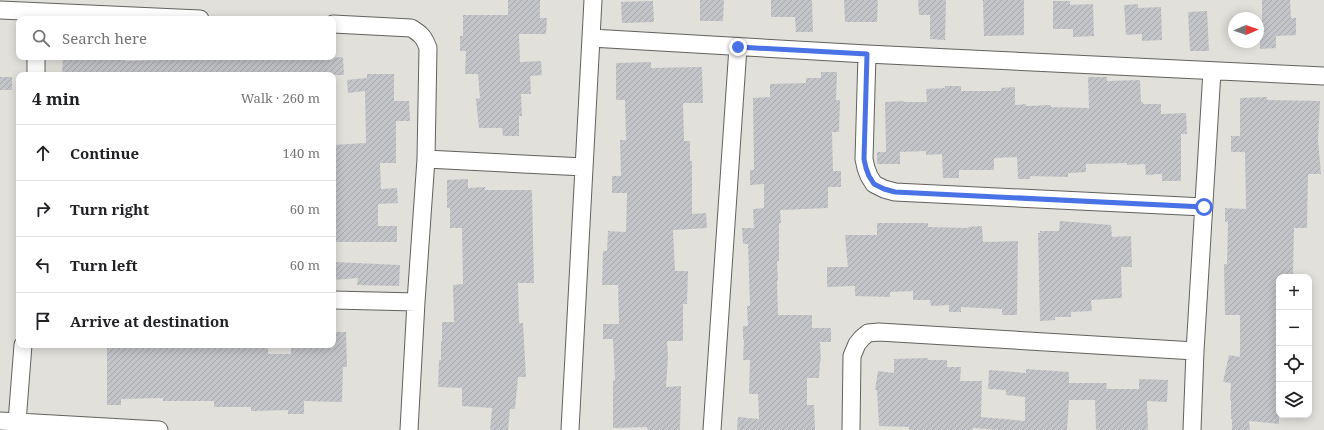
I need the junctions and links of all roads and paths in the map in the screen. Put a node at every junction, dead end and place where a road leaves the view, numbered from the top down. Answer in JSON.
{"nodes":[{"id":1,"x":593,"y":0,"type":"edge"},
{"id":2,"x":0,"y":10,"type":"edge"},
{"id":3,"x":37,"y":16,"type":"edge"},
{"id":4,"x":336,"y":24,"type":"edge"},
{"id":5,"x":591,"y":38,"type":"junction"},
{"id":6,"x":738,"y":47,"type":"junction"},
{"id":7,"x":867,"y":54,"type":"junction"},
{"id":8,"x":36,"y":60,"type":"edge"},
{"id":9,"x":1212,"y":70,"type":"junction"},
{"id":10,"x":36,"y":72,"type":"edge"},
{"id":11,"x":1324,"y":76,"type":"edge"},
{"id":12,"x":426,"y":159,"type":"junction"},
{"id":13,"x":584,"y":167,"type":"junction"},
{"id":14,"x":1204,"y":207,"type":"junction"},
{"id":15,"x":336,"y":300,"type":"edge"},
{"id":16,"x":416,"y":302,"type":"junction"},
{"id":17,"x":23,"y":348,"type":"edge"},
{"id":18,"x":1195,"y":351,"type":"junction"},
{"id":19,"x":0,"y":421,"type":"edge"},
{"id":20,"x":17,"y":422,"type":"junction"},
{"id":21,"x":159,"y":430,"type":"edge"},
{"id":22,"x":409,"y":430,"type":"edge"},
{"id":23,"x":570,"y":430,"type":"edge"},
{"id":24,"x":712,"y":430,"type":"edge"},
{"id":25,"x":851,"y":430,"type":"edge"},
{"id":26,"x":1192,"y":430,"type":"edge"}],
"edges":[{"from":1,"to":5,"type":"street"},
{"from":2,"to":3,"type":"street"},
{"from":4,"to":12,"type":"street"},
{"from":5,"to":6,"type":"street"},
{"from":5,"to":13,"type":"street"},
{"from":6,"to":7,"type":"street"},
{"from":6,"to":24,"type":"street"},
{"from":7,"to":9,"type":"street"},
{"from":7,"to":14,"type":"street"},
{"from":8,"to":10,"type":"street"},
{"from":9,"to":11,"type":"street"},
{"from":9,"to":14,"type":"street"},
{"from":12,"to":13,"type":"street"},
{"from":12,"to":16,"type":"street"},
{"from":13,"to":23,"type":"street"},
{"from":14,"to":18,"type":"street"},
{"from":15,"to":16,"type":"street"},
{"from":16,"to":22,"type":"street"},
{"from":17,"to":20,"type":"street"},
{"from":18,"to":25,"type":"street"},
{"from":18,"to":26,"type":"street"},
{"from":19,"to":20,"type":"street"},
{"from":20,"to":21,"type":"street"}]}
